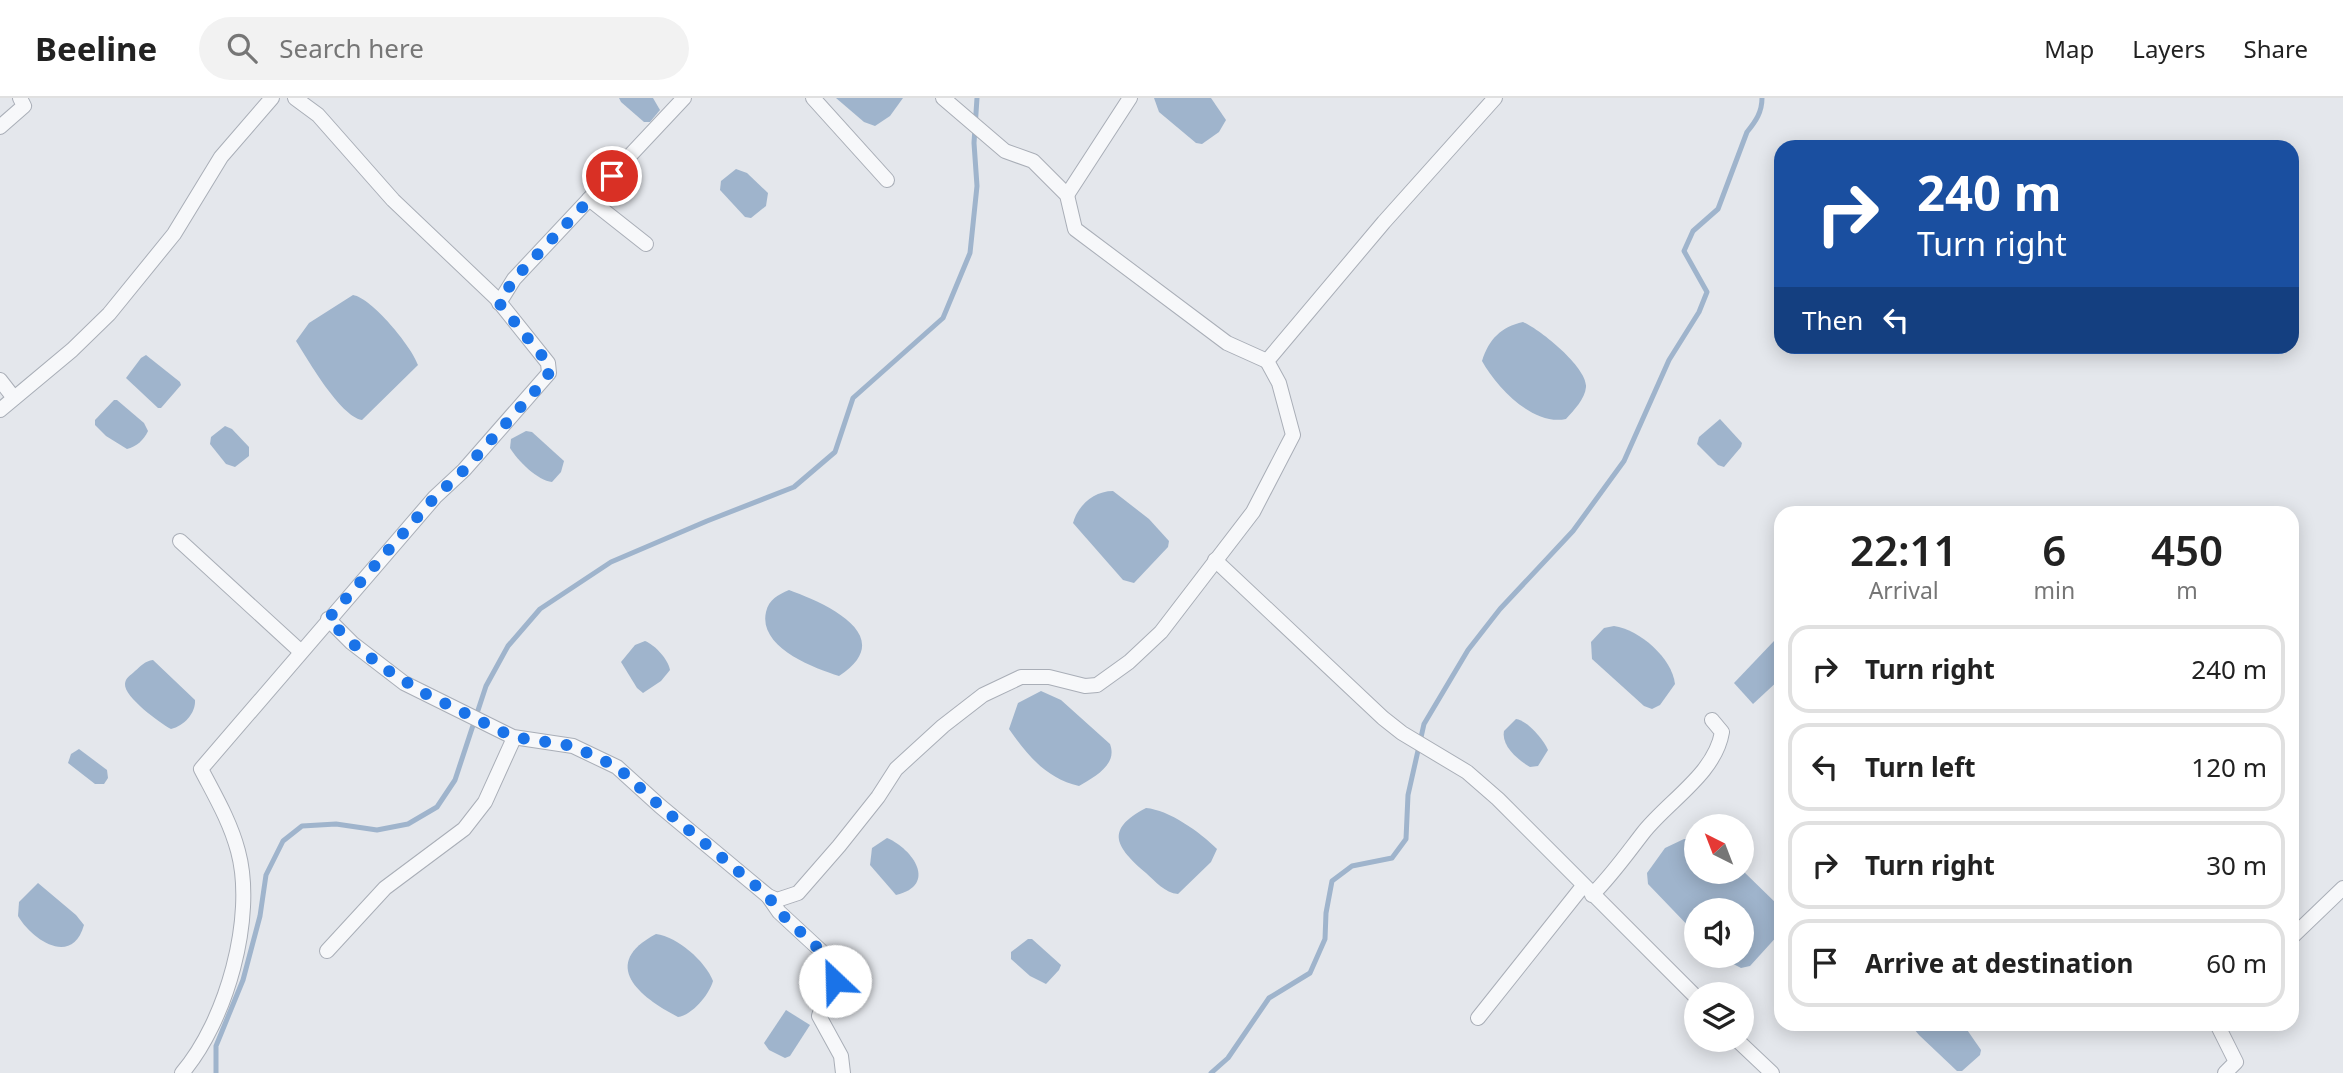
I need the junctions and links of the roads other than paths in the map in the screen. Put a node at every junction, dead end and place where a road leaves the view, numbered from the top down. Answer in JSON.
{"nodes":[{"id":1,"x":20,"y":98,"type":"edge"},
{"id":2,"x":272,"y":98,"type":"edge"},
{"id":3,"x":295,"y":98,"type":"edge"},
{"id":4,"x":684,"y":98,"type":"edge"},
{"id":5,"x":813,"y":98,"type":"edge"},
{"id":6,"x":943,"y":98,"type":"edge"},
{"id":7,"x":1130,"y":98,"type":"edge"},
{"id":8,"x":1495,"y":98,"type":"edge"},
{"id":9,"x":0,"y":127,"type":"edge"},
{"id":10,"x":887,"y":180,"type":"dead end"},
{"id":11,"x":1067,"y":195,"type":"junction"},
{"id":12,"x":589,"y":199,"type":"junction"},
{"id":13,"x":646,"y":244,"type":"dead end"},
{"id":14,"x":499,"y":303,"type":"junction"},
{"id":15,"x":1266,"y":361,"type":"junction"},
{"id":16,"x":0,"y":380,"type":"edge"},
{"id":17,"x":14,"y":398,"type":"junction"},
{"id":18,"x":0,"y":410,"type":"edge"},
{"id":19,"x":180,"y":541,"type":"dead end"},
{"id":20,"x":1215,"y":560,"type":"junction"},
{"id":21,"x":328,"y":619,"type":"junction"},
{"id":22,"x":300,"y":652,"type":"junction"},
{"id":23,"x":1712,"y":720,"type":"dead end"},
{"id":24,"x":514,"y":738,"type":"junction"},
{"id":25,"x":2343,"y":888,"type":"edge"},
{"id":26,"x":1588,"y":890,"type":"junction"},
{"id":27,"x":768,"y":896,"type":"junction"},
{"id":28,"x":2299,"y":930,"type":"edge"},
{"id":29,"x":327,"y":951,"type":"dead end"},
{"id":30,"x":1684,"y":984,"type":"edge"},
{"id":31,"x":1478,"y":1018,"type":"dead end"},
{"id":32,"x":2220,"y":1031,"type":"edge"},
{"id":33,"x":1750,"y":1052,"type":"edge"},
{"id":34,"x":183,"y":1073,"type":"edge"},
{"id":35,"x":843,"y":1073,"type":"edge"},
{"id":36,"x":1772,"y":1073,"type":"edge"},
{"id":37,"x":2225,"y":1073,"type":"edge"}],
"edges":[{"from":1,"to":9,"type":"street"},
{"from":2,"to":17,"type":"street"},
{"from":3,"to":14,"type":"street"},
{"from":4,"to":12,"type":"street"},
{"from":5,"to":10,"type":"street"},
{"from":6,"to":11,"type":"street"},
{"from":7,"to":11,"type":"street"},
{"from":8,"to":15,"type":"street"},
{"from":11,"to":15,"type":"street"},
{"from":12,"to":13,"type":"street"},
{"from":12,"to":14,"type":"street"},
{"from":14,"to":21,"type":"street"},
{"from":15,"to":20,"type":"street"},
{"from":16,"to":17,"type":"street"},
{"from":17,"to":18,"type":"street"},
{"from":19,"to":22,"type":"street"},
{"from":20,"to":26,"type":"street"},
{"from":20,"to":27,"type":"street"},
{"from":21,"to":22,"type":"street"},
{"from":21,"to":24,"type":"street"},
{"from":22,"to":34,"type":"street"},
{"from":23,"to":26,"type":"street"},
{"from":24,"to":27,"type":"street"},
{"from":24,"to":29,"type":"street"},
{"from":25,"to":28,"type":"street"},
{"from":26,"to":30,"type":"street"},
{"from":26,"to":31,"type":"street"},
{"from":27,"to":35,"type":"street"},
{"from":32,"to":37,"type":"street"},
{"from":33,"to":36,"type":"street"}]}
